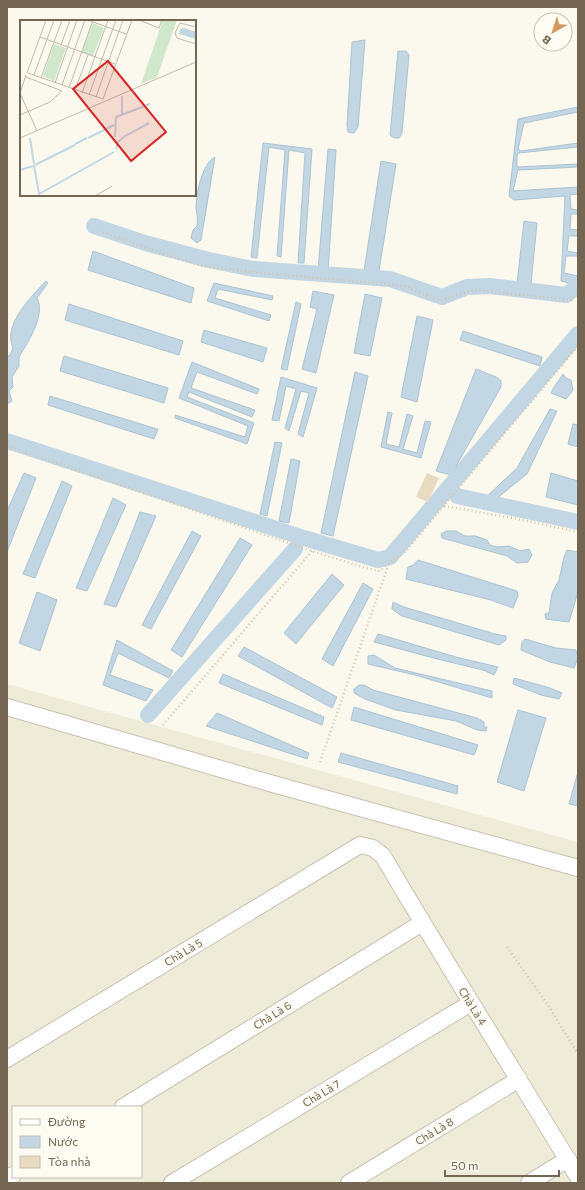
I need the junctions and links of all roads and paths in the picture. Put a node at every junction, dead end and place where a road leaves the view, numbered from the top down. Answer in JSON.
{"nodes":[{"id":1,"x":103,"y":232,"type":"dead end"},
{"id":2,"x":578,"y":294,"type":"edge"},
{"id":3,"x":578,"y":346,"type":"edge"},
{"id":4,"x":7,"y":446,"type":"edge"},
{"id":5,"x":443,"y":506,"type":"junction"},
{"id":6,"x":578,"y":532,"type":"edge"},
{"id":7,"x":312,"y":551,"type":"junction"},
{"id":8,"x":388,"y":566,"type":"junction"},
{"id":9,"x":7,"y":707,"type":"edge"},
{"id":10,"x":163,"y":725,"type":"dead end"},
{"id":11,"x":320,"y":762,"type":"dead end"},
{"id":12,"x":360,"y":845,"type":"joint"},
{"id":13,"x":578,"y":868,"type":"edge"},
{"id":14,"x":422,"y":923,"type":"junction"},
{"id":15,"x":507,"y":947,"type":"dead end"},
{"id":16,"x":471,"y":1003,"type":"junction"},
{"id":17,"x":578,"y":1054,"type":"edge"},
{"id":18,"x":7,"y":1059,"type":"edge"},
{"id":19,"x":519,"y":1079,"type":"junction"},
{"id":20,"x":125,"y":1106,"type":"edge"},
{"id":21,"x":568,"y":1159,"type":"junction"},
{"id":22,"x":578,"y":1176,"type":"edge"},
{"id":23,"x":172,"y":1183,"type":"edge"},
{"id":24,"x":349,"y":1183,"type":"edge"},
{"id":25,"x":529,"y":1183,"type":"edge"}],
"edges":[{"from":1,"to":2,"type":"path"},
{"from":3,"to":5,"type":"path"},
{"from":4,"to":7,"type":"path"},
{"from":5,"to":6,"type":"path"},
{"from":5,"to":8,"type":"path"},
{"from":7,"to":8,"type":"path"},
{"from":7,"to":10,"type":"path"},
{"from":8,"to":11,"type":"path"},
{"from":9,"to":13,"type":"street"},
{"from":12,"to":14,"type":"street","name":"Chà Là 4"},
{"from":12,"to":18,"type":"street","name":"Chà Là 5"},
{"from":14,"to":16,"type":"street","name":"Chà Là 4"},
{"from":14,"to":20,"type":"street","name":"Chà Là 6"},
{"from":15,"to":17,"type":"path"},
{"from":16,"to":19,"type":"street","name":"Chà Là 4"},
{"from":16,"to":23,"type":"street","name":"Chà Là 7"},
{"from":19,"to":21,"type":"street","name":"Chà Là 4"},
{"from":19,"to":24,"type":"street","name":"Chà Là 8"},
{"from":21,"to":22,"type":"street","name":"Chà Là 4"},
{"from":21,"to":25,"type":"street"}]}
